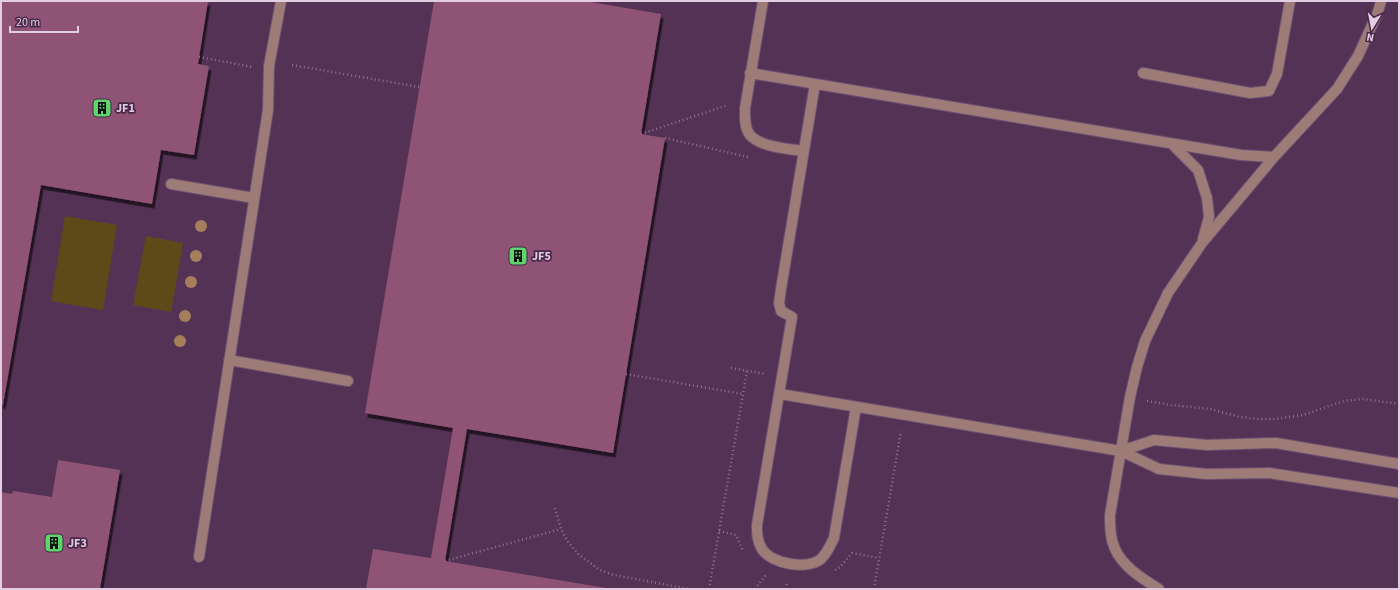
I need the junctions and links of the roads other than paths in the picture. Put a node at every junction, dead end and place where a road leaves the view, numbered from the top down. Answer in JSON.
{"nodes":[{"id":1,"x":281,"y":1,"type":"edge"},
{"id":2,"x":763,"y":1,"type":"edge"},
{"id":3,"x":1290,"y":1,"type":"edge"},
{"id":4,"x":1381,"y":1,"type":"edge"},
{"id":5,"x":750,"y":73,"type":"junction"},
{"id":6,"x":1144,"y":73,"type":"dead end"},
{"id":7,"x":815,"y":84,"type":"junction"},
{"id":8,"x":1172,"y":144,"type":"junction"},
{"id":9,"x":804,"y":151,"type":"junction"},
{"id":10,"x":1274,"y":157,"type":"junction"},
{"id":11,"x":170,"y":184,"type":"dead end"},
{"id":12,"x":254,"y":198,"type":"junction"},
{"id":13,"x":1202,"y":243,"type":"junction"},
{"id":14,"x":229,"y":360,"type":"junction"},
{"id":15,"x":348,"y":381,"type":"dead end"},
{"id":16,"x":780,"y":394,"type":"junction"},
{"id":17,"x":856,"y":407,"type":"junction"},
{"id":18,"x":1121,"y":451,"type":"junction"},
{"id":19,"x":1399,"y":464,"type":"edge"},
{"id":20,"x":1399,"y":493,"type":"edge"},
{"id":21,"x":199,"y":557,"type":"dead end"},
{"id":22,"x":1159,"y":589,"type":"edge"}],
"edges":[{"from":1,"to":12,"type":"lane"},
{"from":2,"to":5,"type":"lane"},
{"from":3,"to":6,"type":"lane"},
{"from":4,"to":10,"type":"lane"},
{"from":5,"to":7,"type":"lane"},
{"from":5,"to":9,"type":"lane"},
{"from":7,"to":8,"type":"lane"},
{"from":7,"to":9,"type":"lane"},
{"from":8,"to":10,"type":"lane"},
{"from":8,"to":13,"type":"lane"},
{"from":9,"to":16,"type":"lane"},
{"from":10,"to":13,"type":"lane"},
{"from":11,"to":12,"type":"lane"},
{"from":12,"to":14,"type":"lane"},
{"from":13,"to":18,"type":"lane"},
{"from":14,"to":15,"type":"lane"},
{"from":14,"to":21,"type":"lane"},
{"from":16,"to":17,"type":"lane"},
{"from":16,"to":17,"type":"lane"},
{"from":17,"to":18,"type":"lane"},
{"from":18,"to":19,"type":"lane"},
{"from":18,"to":20,"type":"lane"},
{"from":18,"to":22,"type":"lane"}]}
